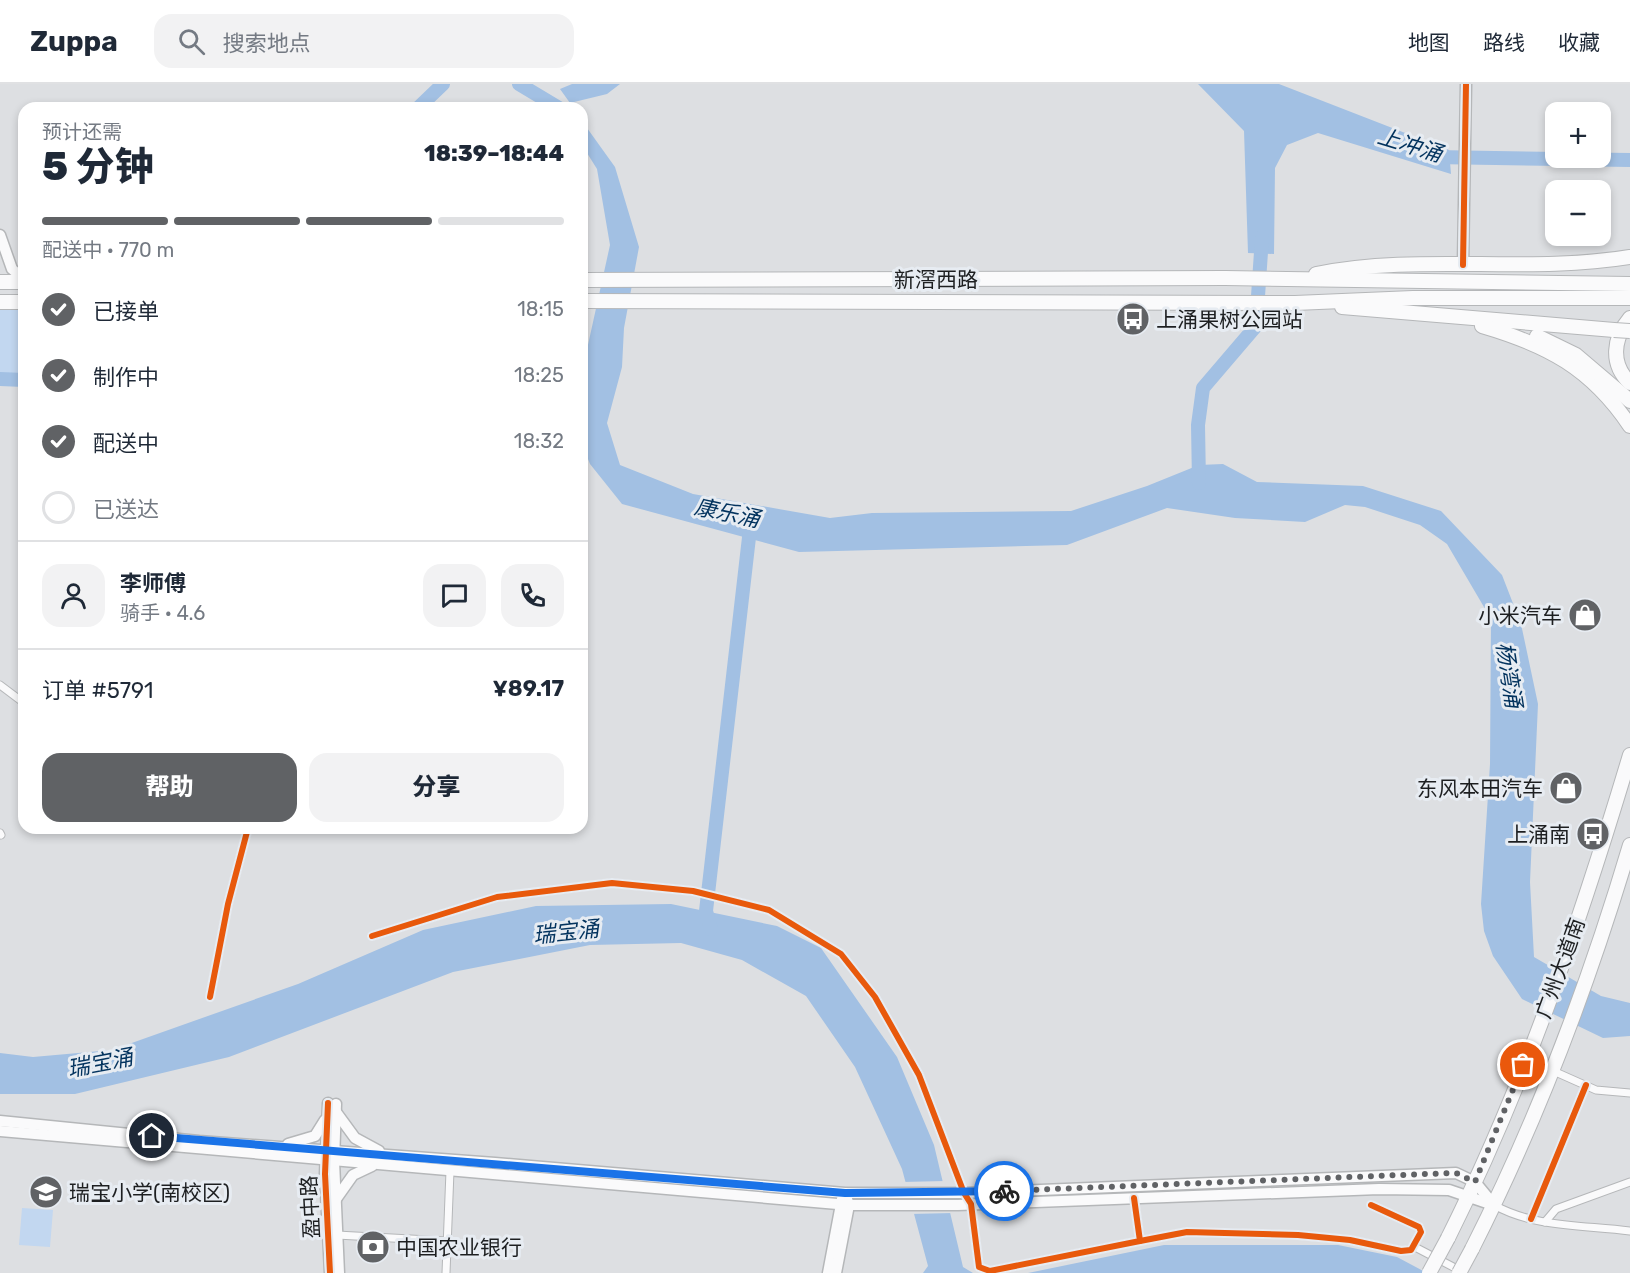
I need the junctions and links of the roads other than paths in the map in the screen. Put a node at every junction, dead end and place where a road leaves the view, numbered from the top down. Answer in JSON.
{"nodes":[{"id":1,"x":1466,"y":84,"type":"edge"},
{"id":2,"x":0,"y":236,"type":"edge"},
{"id":3,"x":1630,"y":255,"type":"edge"},
{"id":4,"x":1463,"y":265,"type":"junction"},
{"id":5,"x":18,"y":274,"type":"edge"},
{"id":6,"x":1290,"y":279,"type":"junction"},
{"id":7,"x":18,"y":280,"type":"edge"},
{"id":8,"x":588,"y":280,"type":"edge"},
{"id":9,"x":0,"y":282,"type":"edge"},
{"id":10,"x":1630,"y":284,"type":"edge"},
{"id":11,"x":1630,"y":298,"type":"edge"},
{"id":12,"x":588,"y":301,"type":"edge"},
{"id":13,"x":0,"y":302,"type":"edge"},
{"id":14,"x":18,"y":302,"type":"edge"},
{"id":15,"x":1295,"y":303,"type":"junction"},
{"id":16,"x":1439,"y":316,"type":"junction"},
{"id":17,"x":1630,"y":318,"type":"edge"},
{"id":18,"x":1630,"y":331,"type":"edge"},
{"id":19,"x":1630,"y":383,"type":"edge"},
{"id":20,"x":1630,"y":401,"type":"edge"},
{"id":21,"x":1630,"y":426,"type":"edge"},
{"id":22,"x":0,"y":685,"type":"edge"},
{"id":23,"x":18,"y":698,"type":"edge"},
{"id":24,"x":1630,"y":755,"type":"edge"},
{"id":25,"x":246,"y":834,"type":"edge"},
{"id":26,"x":1629,"y":850,"type":"edge"},
{"id":27,"x":372,"y":936,"type":"dead end"},
{"id":28,"x":210,"y":997,"type":"dead end"},
{"id":29,"x":1551,"y":1070,"type":"junction"},
{"id":30,"x":1586,"y":1085,"type":"junction"},
{"id":31,"x":1630,"y":1093,"type":"edge"},
{"id":32,"x":332,"y":1108,"type":"junction"},
{"id":33,"x":0,"y":1120,"type":"edge"},
{"id":34,"x":0,"y":1131,"type":"edge"},
{"id":35,"x":277,"y":1147,"type":"junction"},
{"id":36,"x":388,"y":1154,"type":"junction"},
{"id":37,"x":330,"y":1155,"type":"junction"},
{"id":38,"x":378,"y":1164,"type":"junction"},
{"id":39,"x":450,"y":1171,"type":"junction"},
{"id":40,"x":1475,"y":1182,"type":"junction"},
{"id":41,"x":1630,"y":1182,"type":"edge"},
{"id":42,"x":845,"y":1193,"type":"junction"},
{"id":43,"x":958,"y":1193,"type":"junction"},
{"id":44,"x":1468,"y":1197,"type":"junction"},
{"id":45,"x":1134,"y":1198,"type":"junction"},
{"id":46,"x":335,"y":1201,"type":"junction"},
{"id":47,"x":971,"y":1204,"type":"junction"},
{"id":48,"x":844,"y":1205,"type":"junction"},
{"id":49,"x":1371,"y":1205,"type":"dead end"},
{"id":50,"x":1494,"y":1205,"type":"junction"},
{"id":51,"x":1531,"y":1219,"type":"junction"},
{"id":52,"x":1545,"y":1222,"type":"junction"},
{"id":53,"x":1630,"y":1231,"type":"edge"},
{"id":54,"x":337,"y":1235,"type":"junction"},
{"id":55,"x":447,"y":1241,"type":"junction"},
{"id":56,"x":1140,"y":1241,"type":"junction"},
{"id":57,"x":1413,"y":1246,"type":"junction"},
{"id":58,"x":330,"y":1273,"type":"edge"},
{"id":59,"x":339,"y":1273,"type":"edge"},
{"id":60,"x":446,"y":1273,"type":"edge"},
{"id":61,"x":828,"y":1273,"type":"edge"},
{"id":62,"x":836,"y":1273,"type":"edge"},
{"id":63,"x":1429,"y":1273,"type":"edge"},
{"id":64,"x":1459,"y":1273,"type":"edge"},
{"id":65,"x":1465,"y":1273,"type":"edge"}],
"edges":[{"from":1,"to":4,"type":"main road"},
{"from":2,"to":5,"type":"main road"},
{"from":3,"to":4,"type":"highway"},
{"from":4,"to":6,"type":"highway"},
{"from":6,"to":8,"type":"highway","name":"新滘西路"},
{"from":6,"to":10,"type":"highway"},
{"from":7,"to":9,"type":"highway"},
{"from":11,"to":15,"type":"highway"},
{"from":12,"to":15,"type":"highway","name":"新滘西路"},
{"from":13,"to":14,"type":"highway"},
{"from":15,"to":16,"type":"highway"},
{"from":16,"to":18,"type":"highway","bridge":true},
{"from":16,"to":20,"type":"highway"},
{"from":16,"to":21,"type":"highway"},
{"from":17,"to":19,"type":"highway"},
{"from":22,"to":23,"type":"street"},
{"from":24,"to":40,"type":"highway","name":"广州大道南"},
{"from":25,"to":28,"type":"street"},
{"from":26,"to":29,"type":"highway","name":"广州大道南"},
{"from":27,"to":43,"type":"street"},
{"from":29,"to":30,"type":"street"},
{"from":29,"to":50,"type":"highway","name":"广州大道南"},
{"from":30,"to":31,"type":"street"},
{"from":30,"to":51,"type":"street"},
{"from":32,"to":35,"type":"main road"},
{"from":32,"to":36,"type":"main road"},
{"from":32,"to":37,"type":"main road"},
{"from":33,"to":35,"type":"main road"},
{"from":34,"to":37,"type":"main road"},
{"from":35,"to":37,"type":"main road"},
{"from":36,"to":37,"type":"main road"},
{"from":36,"to":42,"type":"main road"},
{"from":37,"to":38,"type":"main road"},
{"from":37,"to":46,"type":"main road","name":"盈中路"},
{"from":37,"to":58,"type":"main road","name":"盈中路"},
{"from":38,"to":39,"type":"main road"},
{"from":38,"to":46,"type":"main road"},
{"from":39,"to":48,"type":"main road"},
{"from":39,"to":55,"type":"street"},
{"from":40,"to":43,"type":"main road"},
{"from":40,"to":44,"type":"highway","name":"广州大道南"},
{"from":40,"to":50,"type":"main road"},
{"from":41,"to":52,"type":"street"},
{"from":42,"to":43,"type":"main road"},
{"from":42,"to":48,"type":"main road"},
{"from":43,"to":47,"type":"street"},
{"from":44,"to":45,"type":"main road"},
{"from":44,"to":50,"type":"main road"},
{"from":44,"to":63,"type":"highway","name":"广州大道南","bridge":true},
{"from":45,"to":47,"type":"main road"},
{"from":45,"to":56,"type":"street"},
{"from":46,"to":54,"type":"main road","name":"盈中路"},
{"from":47,"to":48,"type":"main road"},
{"from":47,"to":56,"type":"street"},
{"from":48,"to":61,"type":"main road"},
{"from":48,"to":62,"type":"main road"},
{"from":49,"to":57,"type":"street"},
{"from":50,"to":51,"type":"street"},
{"from":50,"to":64,"type":"highway","name":"广州大道南","bridge":true},
{"from":51,"to":52,"type":"street"},
{"from":52,"to":53,"type":"street"},
{"from":54,"to":55,"type":"street"},
{"from":54,"to":59,"type":"main road","name":"盈中路"},
{"from":55,"to":60,"type":"street"},
{"from":56,"to":57,"type":"street"},
{"from":57,"to":65,"type":"street"}]}
